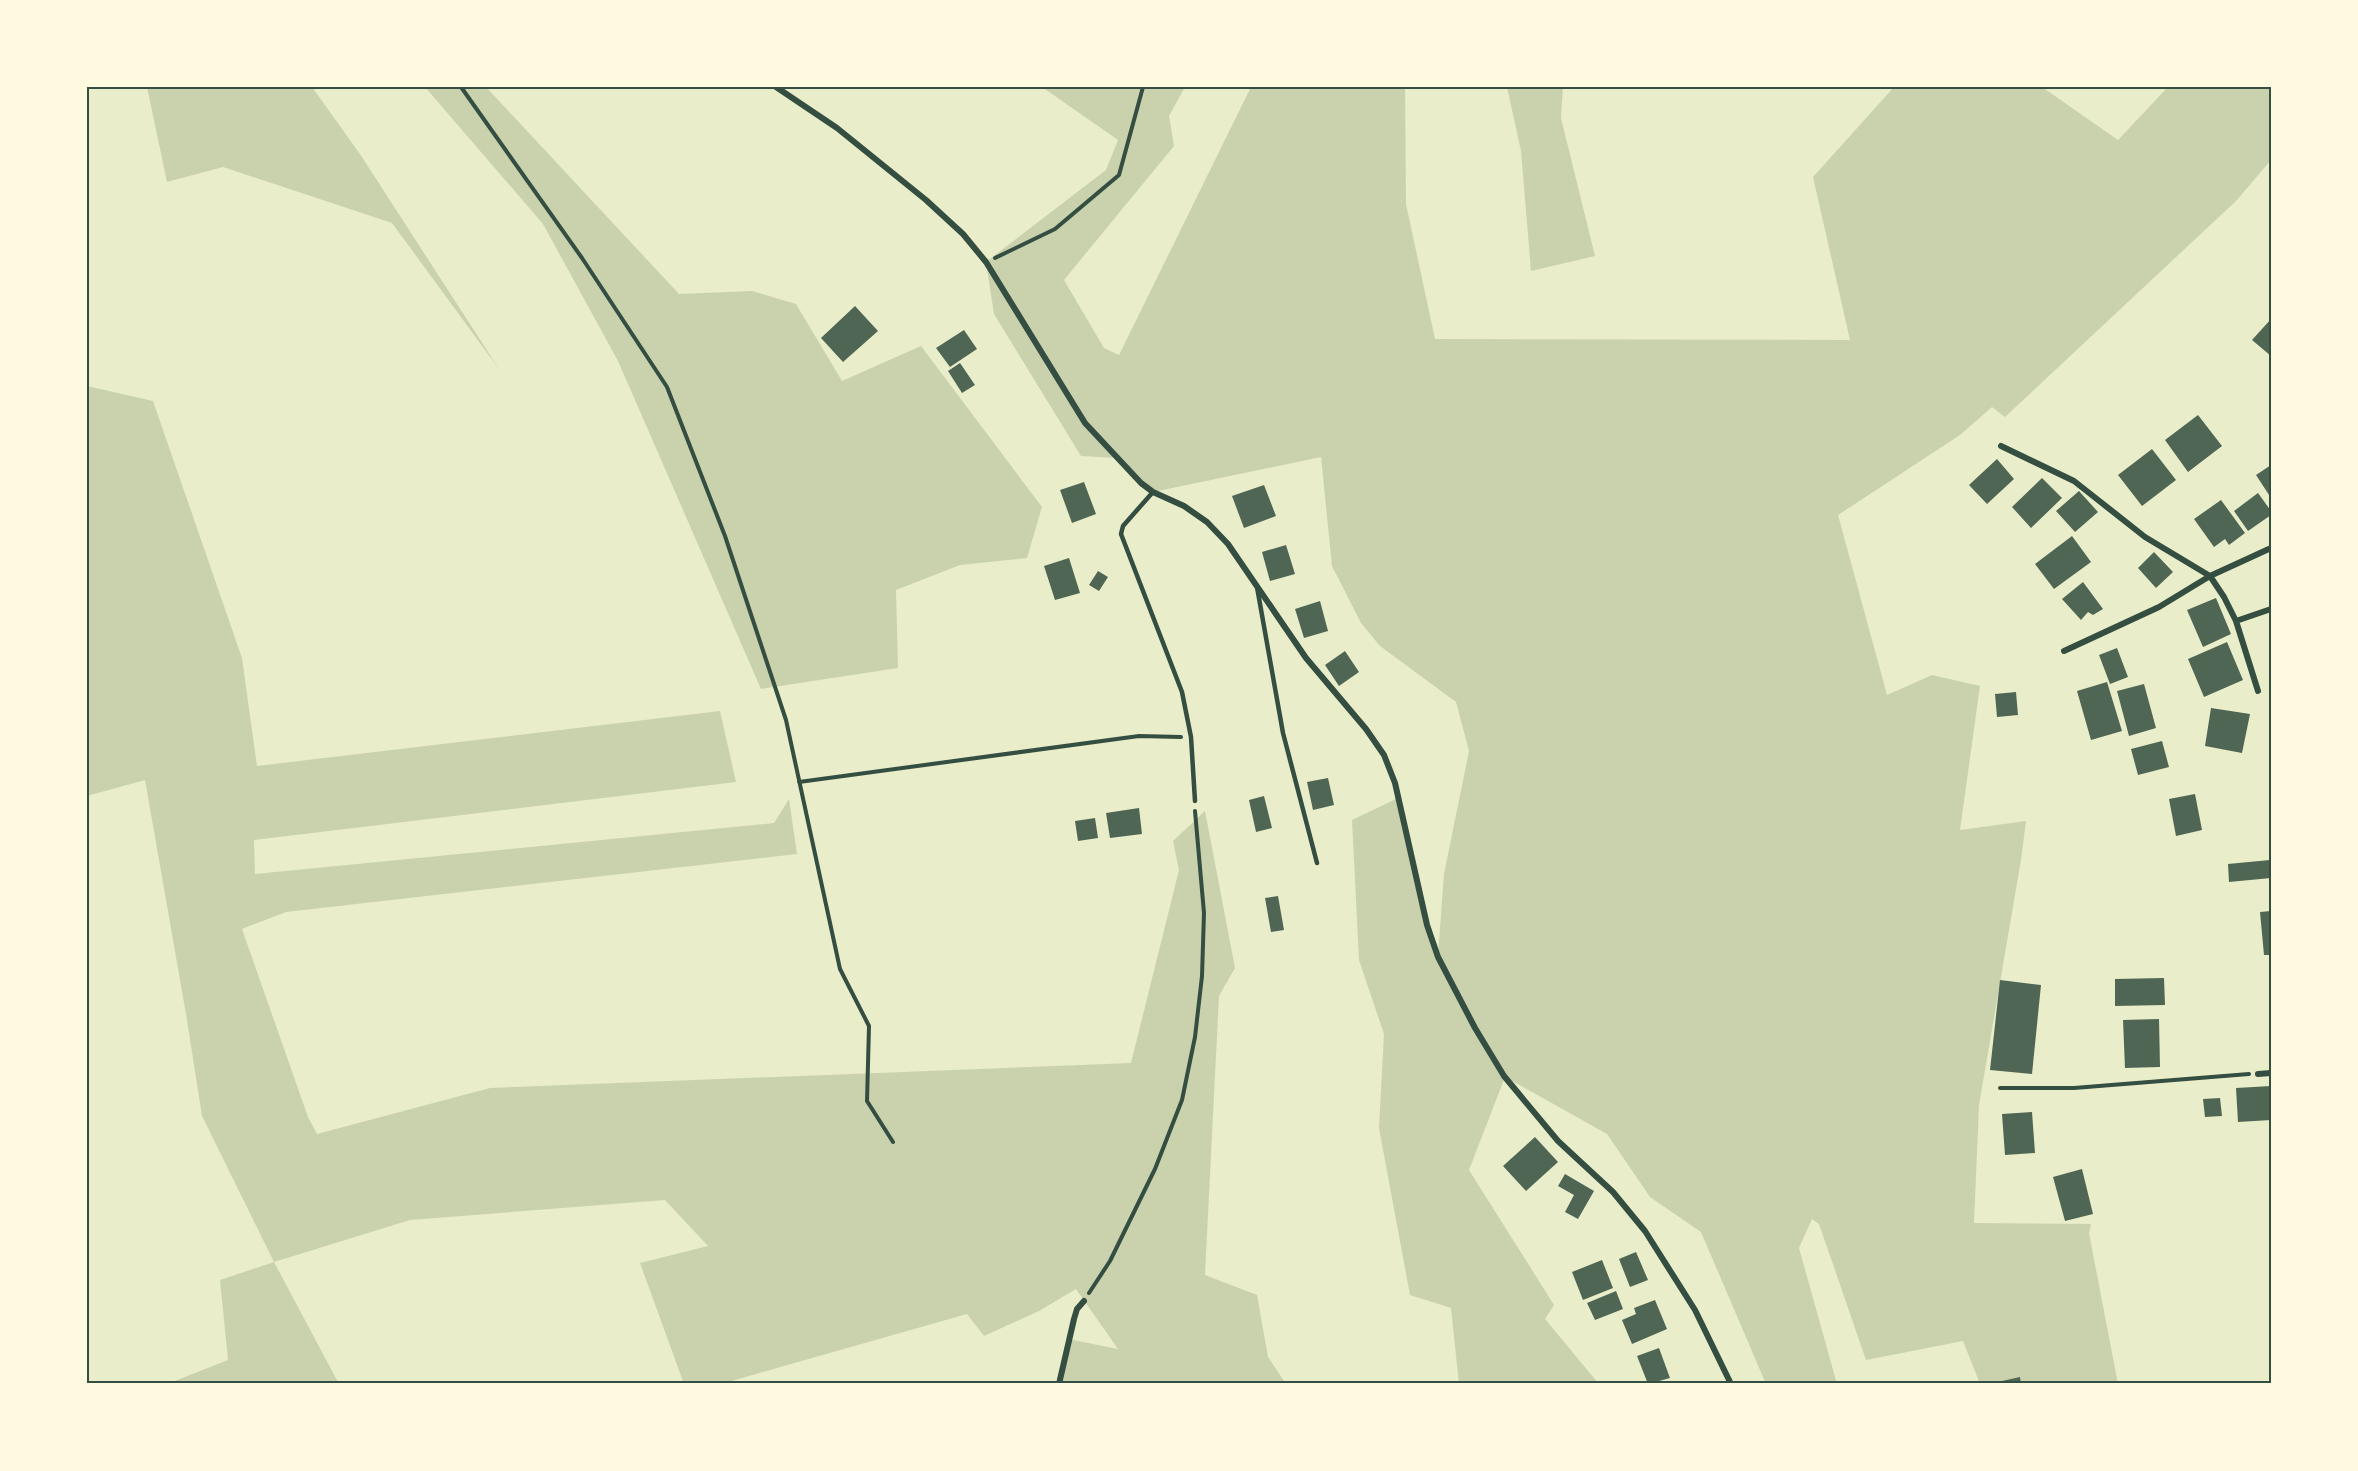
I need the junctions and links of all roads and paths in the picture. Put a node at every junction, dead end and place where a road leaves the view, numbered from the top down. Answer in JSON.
{"nodes":[{"id":1,"x":461,"y":87,"type":"edge"},
{"id":2,"x":776,"y":87,"type":"edge"},
{"id":3,"x":1143,"y":87,"type":"edge"},
{"id":4,"x":986,"y":262,"type":"junction"},
{"id":5,"x":2001,"y":446,"type":"dead end"},
{"id":6,"x":1153,"y":492,"type":"junction"},
{"id":7,"x":2271,"y":548,"type":"edge"},
{"id":8,"x":2210,"y":576,"type":"junction"},
{"id":9,"x":1257,"y":587,"type":"junction"},
{"id":10,"x":2271,"y":609,"type":"edge"},
{"id":11,"x":2236,"y":621,"type":"junction"},
{"id":12,"x":2064,"y":651,"type":"dead end"},
{"id":13,"x":2258,"y":691,"type":"dead end"},
{"id":14,"x":1191,"y":738,"type":"junction"},
{"id":15,"x":799,"y":783,"type":"junction"},
{"id":16,"x":1195,"y":801,"type":"joint"},
{"id":17,"x":1317,"y":863,"type":"dead end"},
{"id":18,"x":2271,"y":1073,"type":"edge"},
{"id":19,"x":2258,"y":1074,"type":"joint"},
{"id":20,"x":2000,"y":1088,"type":"dead end"},
{"id":21,"x":893,"y":1142,"type":"dead end"},
{"id":22,"x":1084,"y":1301,"type":"joint"},
{"id":23,"x":1059,"y":1384,"type":"edge"},
{"id":24,"x":1731,"y":1384,"type":"edge"}],
"edges":[{"from":1,"to":15,"type":"path"},
{"from":2,"to":4,"type":"street"},
{"from":3,"to":4,"type":"path"},
{"from":4,"to":6,"type":"street"},
{"from":5,"to":8,"type":"street"},
{"from":6,"to":9,"type":"street"},
{"from":6,"to":14,"type":"lane"},
{"from":7,"to":8,"type":"street"},
{"from":8,"to":11,"type":"street"},
{"from":8,"to":12,"type":"street"},
{"from":9,"to":17,"type":"lane"},
{"from":9,"to":24,"type":"street"},
{"from":10,"to":11,"type":"street"},
{"from":11,"to":13,"type":"street"},
{"from":14,"to":15,"type":"path"},
{"from":14,"to":16,"type":"lane"},
{"from":15,"to":21,"type":"path"},
{"from":16,"to":22,"type":"path"},
{"from":18,"to":19,"type":"street"},
{"from":19,"to":20,"type":"path"},
{"from":22,"to":23,"type":"street"}]}
